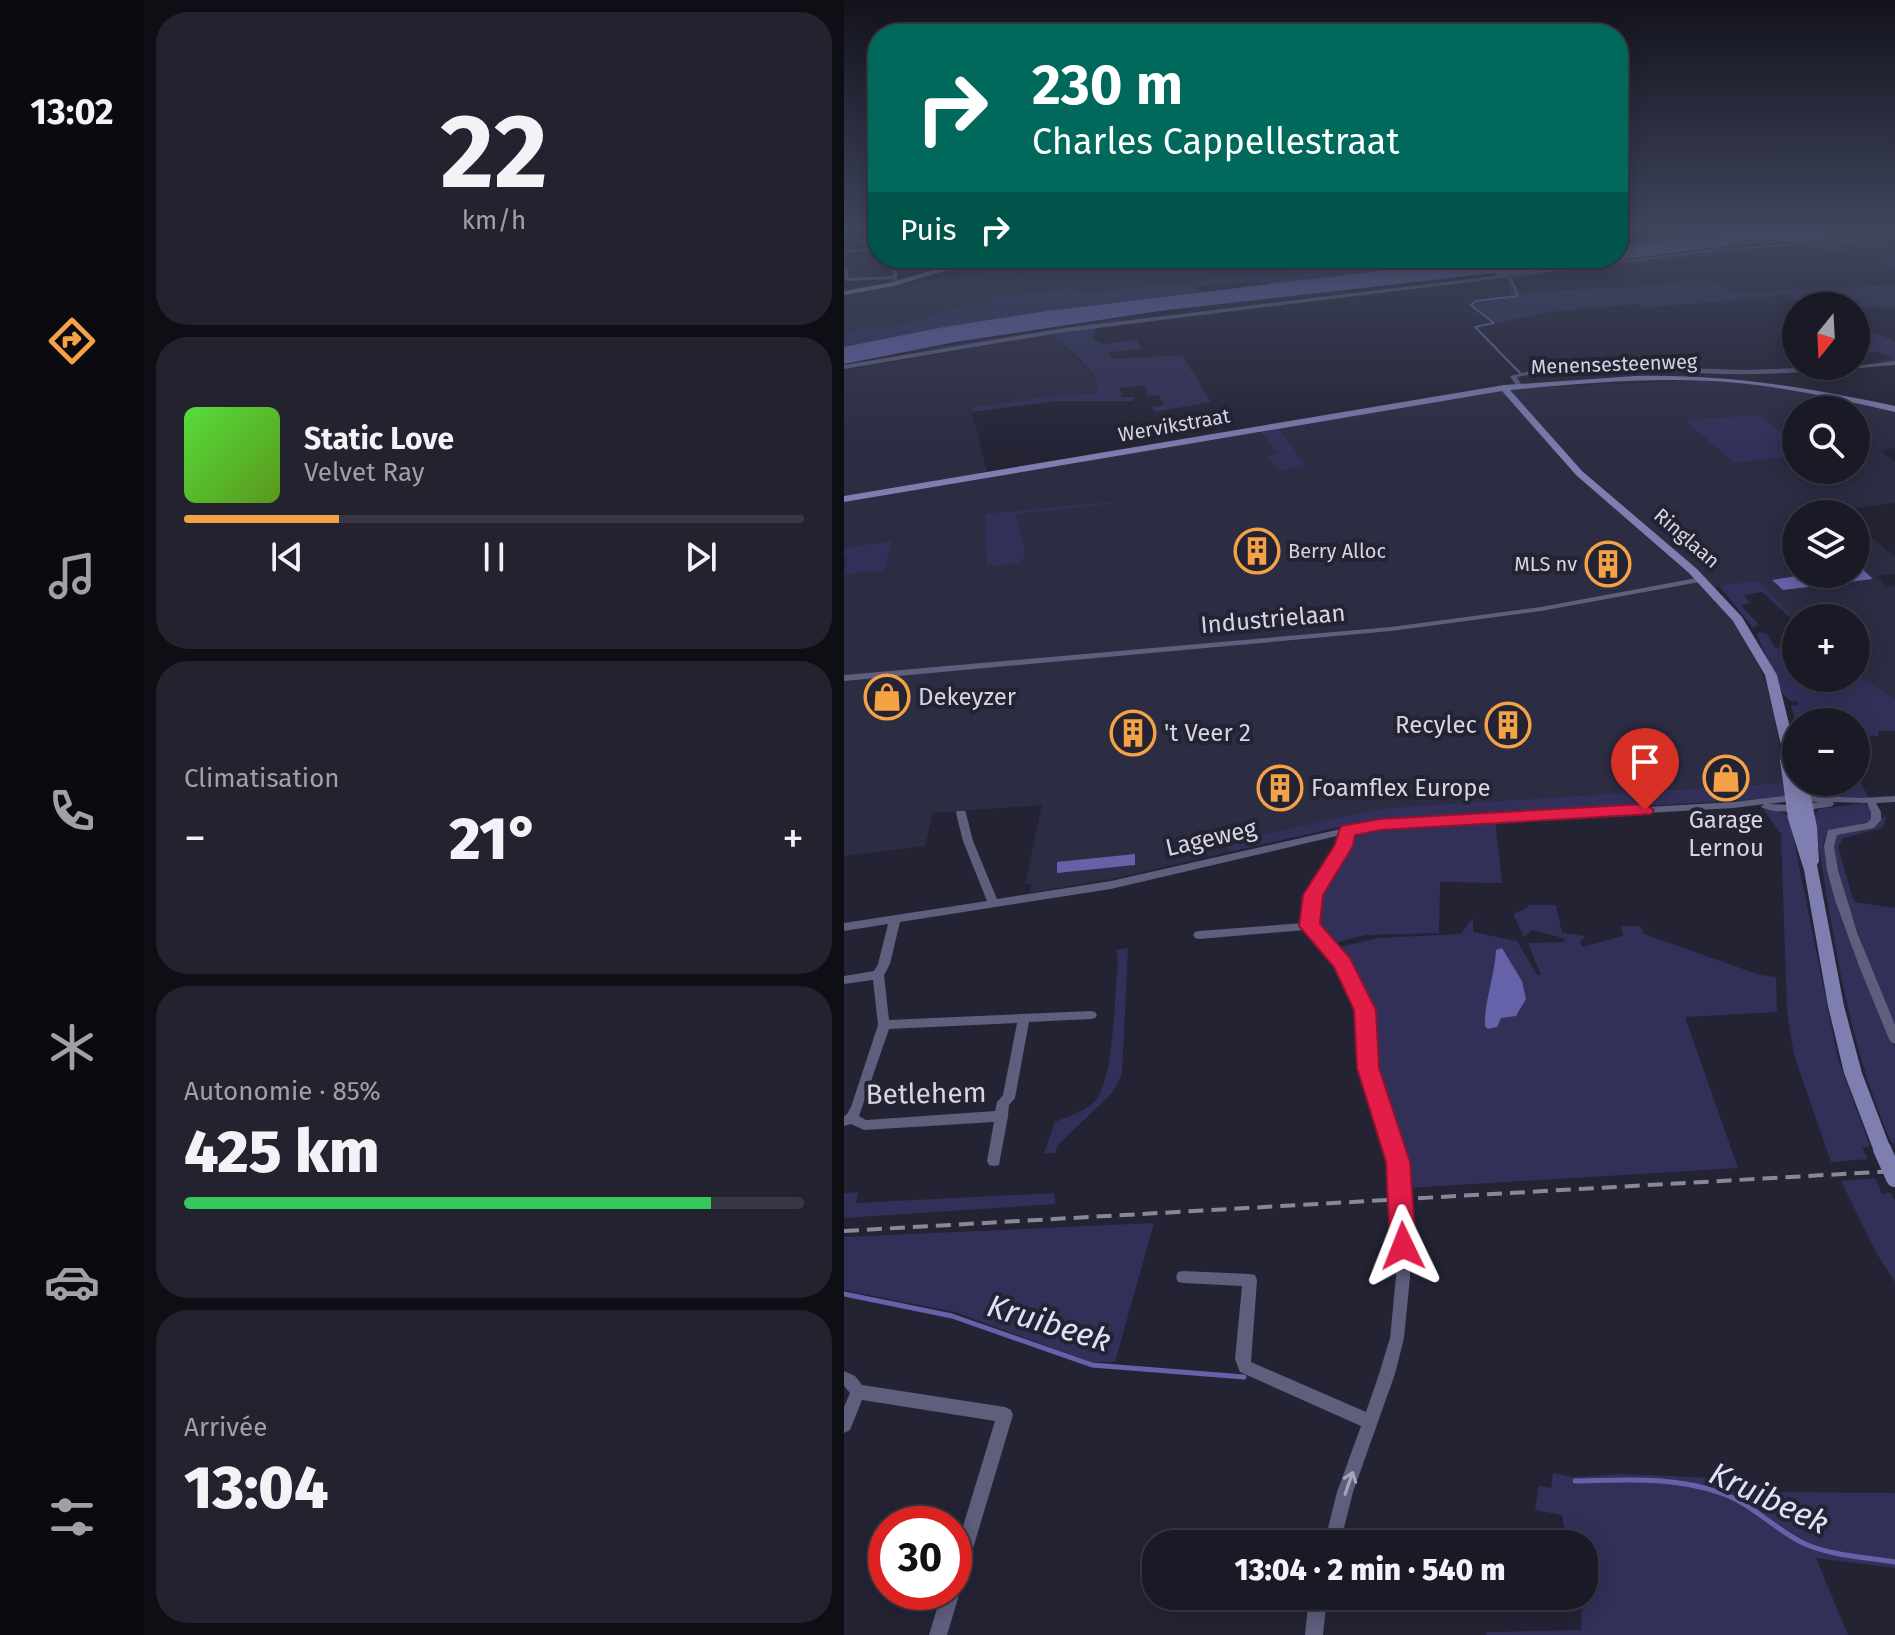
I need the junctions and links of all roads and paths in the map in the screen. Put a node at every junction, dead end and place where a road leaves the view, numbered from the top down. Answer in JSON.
{"nodes":[{"id":1,"x":1268,"y":305,"type":"edge"},
{"id":2,"x":1895,"y":363,"type":"edge"},
{"id":3,"x":844,"y":367,"type":"edge"},
{"id":4,"x":1720,"y":372,"type":"junction"},
{"id":5,"x":1711,"y":379,"type":"junction"},
{"id":6,"x":1511,"y":387,"type":"junction"},
{"id":7,"x":1895,"y":409,"type":"edge"},
{"id":8,"x":844,"y":499,"type":"edge"},
{"id":9,"x":1702,"y":579,"type":"junction"},
{"id":10,"x":844,"y":678,"type":"edge"},
{"id":11,"x":1782,"y":716,"type":"edge"},
{"id":12,"x":1797,"y":796,"type":"edge"},
{"id":13,"x":1800,"y":796,"type":"edge"},
{"id":14,"x":1895,"y":799,"type":"edge"},
{"id":15,"x":1865,"y":800,"type":"junction"},
{"id":16,"x":1799,"y":803,"type":"junction"},
{"id":17,"x":961,"y":813,"type":"dead end"},
{"id":18,"x":1347,"y":830,"type":"junction"},
{"id":19,"x":993,"y":902,"type":"junction"},
{"id":20,"x":895,"y":919,"type":"junction"},
{"id":21,"x":1309,"y":926,"type":"junction"},
{"id":22,"x":844,"y":927,"type":"edge"},
{"id":23,"x":1199,"y":935,"type":"dead end"},
{"id":24,"x":878,"y":975,"type":"junction"},
{"id":25,"x":844,"y":980,"type":"edge"},
{"id":26,"x":1091,"y":1015,"type":"dead end"},
{"id":27,"x":1024,"y":1019,"type":"junction"},
{"id":28,"x":884,"y":1025,"type":"junction"},
{"id":29,"x":1895,"y":1039,"type":"edge"},
{"id":30,"x":1002,"y":1116,"type":"junction"},
{"id":31,"x":848,"y":1120,"type":"edge"},
{"id":32,"x":994,"y":1161,"type":"dead end"},
{"id":33,"x":1895,"y":1178,"type":"edge"},
{"id":34,"x":1183,"y":1277,"type":"dead end"},
{"id":35,"x":844,"y":1378,"type":"edge"},
{"id":36,"x":858,"y":1392,"type":"junction"},
{"id":37,"x":1370,"y":1422,"type":"junction"},
{"id":38,"x":844,"y":1425,"type":"edge"},
{"id":39,"x":972,"y":1524,"type":"edge"},
{"id":40,"x":1336,"y":1530,"type":"edge"},
{"id":41,"x":946,"y":1610,"type":"edge"},
{"id":42,"x":1317,"y":1610,"type":"edge"},
{"id":43,"x":938,"y":1635,"type":"edge"},
{"id":44,"x":1314,"y":1635,"type":"edge"}],
"edges":[{"from":1,"to":3,"type":"street"},
{"from":2,"to":4,"type":"street"},
{"from":4,"to":5,"type":"street","name":"Menensesteenweg"},
{"from":4,"to":6,"type":"street","name":"Menensesteenweg"},
{"from":5,"to":6,"type":"main road","name":"Menensesteenweg"},
{"from":5,"to":7,"type":"main road","name":"Menensesteenweg"},
{"from":6,"to":8,"type":"main road","name":"Wervikstraat"},
{"from":6,"to":9,"type":"main road","name":"Ringlaan"},
{"from":9,"to":10,"type":"street","name":"Industrielaan"},
{"from":9,"to":11,"type":"main road","name":"Ringlaan"},
{"from":12,"to":16,"type":"main road","name":"Ringlaan"},
{"from":13,"to":16,"type":"main road","name":"Ringlaan"},
{"from":14,"to":15,"type":"street","name":"Lageweg"},
{"from":15,"to":16,"type":"street","name":"Lageweg"},
{"from":15,"to":29,"type":"street"},
{"from":16,"to":18,"type":"street","name":"Lageweg"},
{"from":16,"to":33,"type":"main road","name":"Ringlaan","bridge":true},
{"from":17,"to":19,"type":"street"},
{"from":18,"to":19,"type":"street","name":"Lageweg"},
{"from":18,"to":21,"type":"street"},
{"from":19,"to":20,"type":"street","name":"Lageweg"},
{"from":20,"to":22,"type":"street","name":"Lageweg"},
{"from":20,"to":24,"type":"street","name":"Betlehem"},
{"from":21,"to":23,"type":"street"},
{"from":21,"to":37,"type":"street"},
{"from":24,"to":25,"type":"street"},
{"from":24,"to":28,"type":"street","name":"Betlehem"},
{"from":26,"to":27,"type":"street"},
{"from":27,"to":28,"type":"street"},
{"from":27,"to":30,"type":"street","name":"Betlehem"},
{"from":28,"to":31,"type":"street","name":"Betlehem"},
{"from":30,"to":31,"type":"street","name":"Betlehem"},
{"from":30,"to":32,"type":"street","name":"Betlehem"},
{"from":34,"to":37,"type":"street"},
{"from":35,"to":36,"type":"street"},
{"from":36,"to":38,"type":"street"},
{"from":36,"to":39,"type":"street"},
{"from":40,"to":37,"type":"street","one_way":true},
{"from":41,"to":43,"type":"street"},
{"from":42,"to":44,"type":"street"}]}
